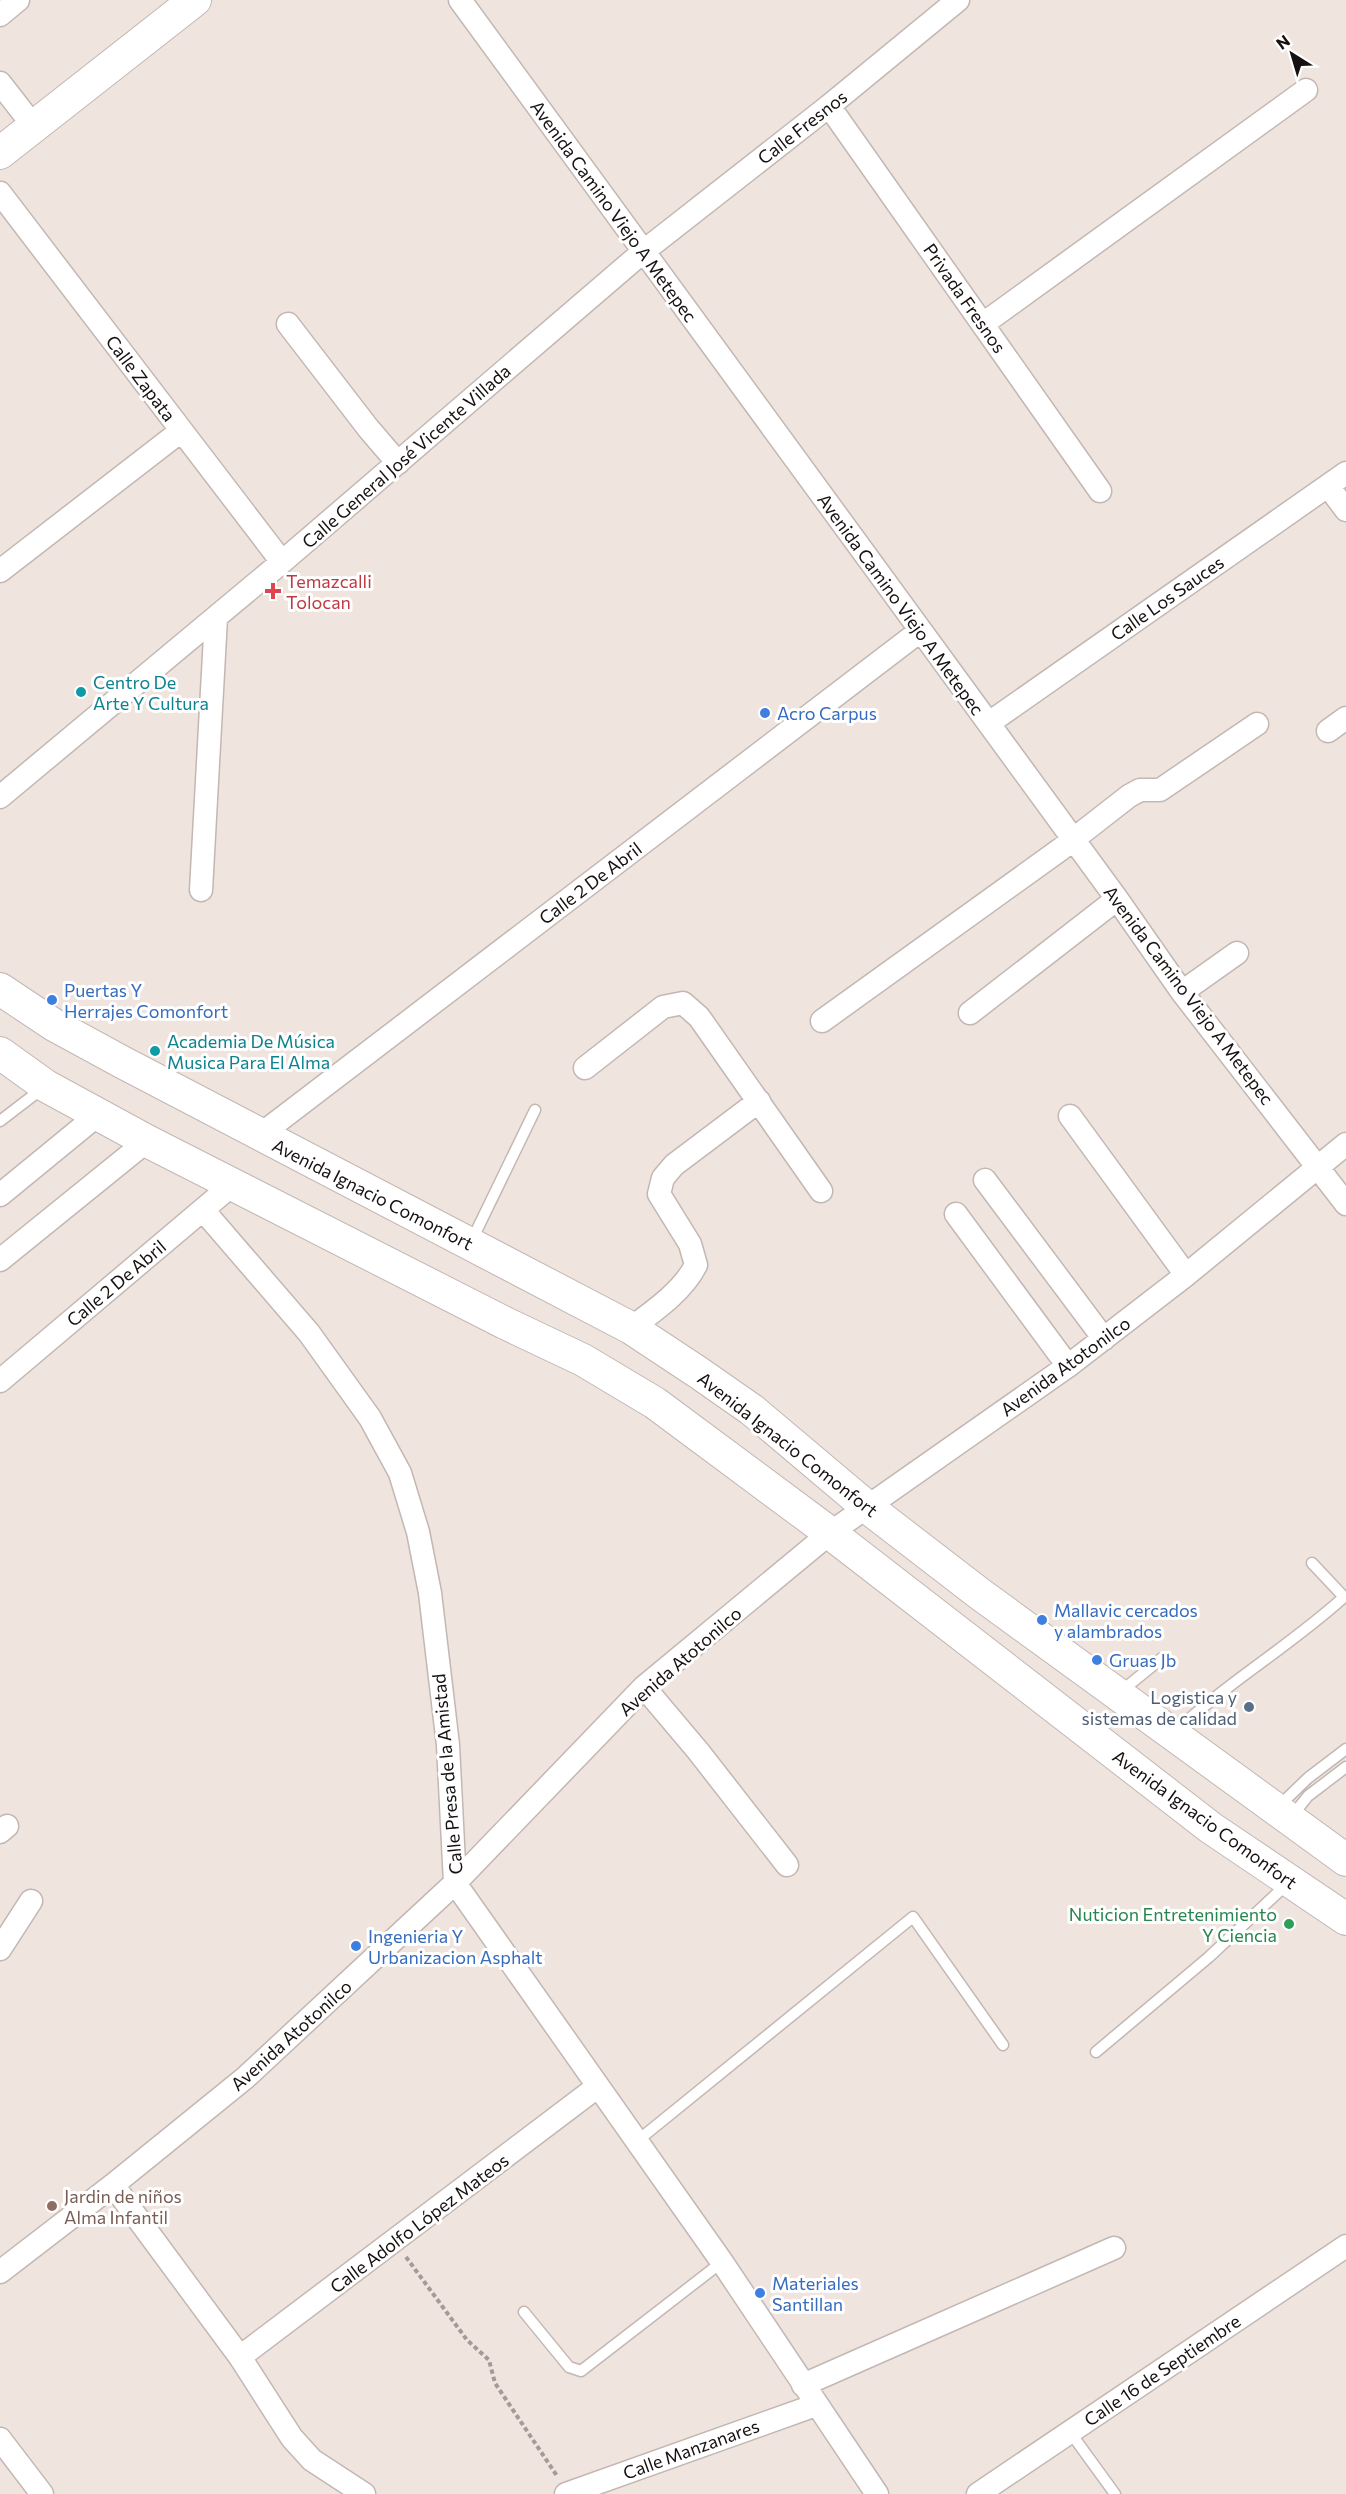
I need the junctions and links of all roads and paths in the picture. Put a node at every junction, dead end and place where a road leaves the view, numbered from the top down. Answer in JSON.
{"nodes":[{"id":1,"x":18,"y":0,"type":"edge"},
{"id":2,"x":195,"y":0,"type":"edge"},
{"id":3,"x":460,"y":0,"type":"edge"},
{"id":4,"x":958,"y":0,"type":"edge"},
{"id":5,"x":0,"y":15,"type":"edge"},
{"id":6,"x":0,"y":83,"type":"edge"},
{"id":7,"x":1306,"y":90,"type":"dead end"},
{"id":8,"x":829,"y":106,"type":"junction"},
{"id":9,"x":35,"y":128,"type":"junction"},
{"id":10,"x":0,"y":153,"type":"edge"},
{"id":11,"x":0,"y":193,"type":"edge"},
{"id":12,"x":644,"y":251,"type":"junction"},
{"id":13,"x":288,"y":324,"type":"dead end"},
{"id":14,"x":983,"y":324,"type":"junction"},
{"id":15,"x":181,"y":431,"type":"junction"},
{"id":16,"x":398,"y":463,"type":"junction"},
{"id":17,"x":1337,"y":480,"type":"edge"},
{"id":18,"x":1100,"y":491,"type":"dead end"},
{"id":19,"x":1346,"y":510,"type":"edge"},
{"id":20,"x":282,"y":562,"type":"junction"},
{"id":21,"x":0,"y":571,"type":"edge"},
{"id":22,"x":216,"y":618,"type":"junction"},
{"id":23,"x":920,"y":631,"type":"junction"},
{"id":24,"x":989,"y":723,"type":"junction"},
{"id":25,"x":1257,"y":724,"type":"dead end"},
{"id":26,"x":0,"y":797,"type":"edge"},
{"id":27,"x":1073,"y":839,"type":"junction"},
{"id":28,"x":201,"y":890,"type":"dead end"},
{"id":29,"x":1117,"y":899,"type":"junction"},
{"id":30,"x":1237,"y":953,"type":"dead end"},
{"id":31,"x":0,"y":989,"type":"edge"},
{"id":32,"x":1182,"y":992,"type":"junction"},
{"id":33,"x":970,"y":1013,"type":"dead end"},
{"id":34,"x":822,"y":1021,"type":"dead end"},
{"id":35,"x":0,"y":1053,"type":"edge"},
{"id":36,"x":585,"y":1068,"type":"dead end"},
{"id":37,"x":46,"y":1086,"type":"junction"},
{"id":38,"x":759,"y":1101,"type":"junction"},
{"id":39,"x":535,"y":1110,"type":"dead end"},
{"id":40,"x":100,"y":1113,"type":"junction"},
{"id":41,"x":1070,"y":1116,"type":"dead end"},
{"id":42,"x":0,"y":1121,"type":"edge"},
{"id":43,"x":260,"y":1135,"type":"junction"},
{"id":44,"x":147,"y":1141,"type":"junction"},
{"id":45,"x":1346,"y":1144,"type":"edge"},
{"id":46,"x":1318,"y":1166,"type":"junction"},
{"id":47,"x":985,"y":1180,"type":"dead end"},
{"id":48,"x":232,"y":1185,"type":"junction"},
{"id":49,"x":821,"y":1191,"type":"dead end"},
{"id":50,"x":0,"y":1195,"type":"edge"},
{"id":51,"x":1346,"y":1204,"type":"edge"},
{"id":52,"x":203,"y":1210,"type":"junction"},
{"id":53,"x":956,"y":1214,"type":"dead end"},
{"id":54,"x":470,"y":1244,"type":"junction"},
{"id":55,"x":0,"y":1260,"type":"edge"},
{"id":56,"x":1186,"y":1275,"type":"junction"},
{"id":57,"x":631,"y":1328,"type":"junction"},
{"id":58,"x":1104,"y":1339,"type":"junction"},
{"id":59,"x":1068,"y":1366,"type":"junction"},
{"id":60,"x":0,"y":1381,"type":"edge"},
{"id":61,"x":867,"y":1507,"type":"junction"},
{"id":62,"x":830,"y":1533,"type":"junction"},
{"id":63,"x":1312,"y":1563,"type":"dead end"},
{"id":64,"x":1345,"y":1597,"type":"edge"},
{"id":65,"x":1162,"y":1658,"type":"dead end"},
{"id":66,"x":644,"y":1688,"type":"junction"},
{"id":67,"x":1117,"y":1695,"type":"junction"},
{"id":68,"x":1172,"y":1735,"type":"junction"},
{"id":69,"x":1346,"y":1749,"type":"edge"},
{"id":70,"x":1346,"y":1767,"type":"edge"},
{"id":71,"x":1282,"y":1814,"type":"junction"},
{"id":72,"x":1346,"y":1860,"type":"edge"},
{"id":73,"x":787,"y":1865,"type":"dead end"},
{"id":74,"x":1290,"y":1881,"type":"junction"},
{"id":75,"x":455,"y":1883,"type":"junction"},
{"id":76,"x":31,"y":1901,"type":"dead end"},
{"id":77,"x":1346,"y":1919,"type":"edge"},
{"id":78,"x":0,"y":1949,"type":"edge"},
{"id":79,"x":1003,"y":2045,"type":"dead end"},
{"id":80,"x":1096,"y":2052,"type":"dead end"},
{"id":81,"x":597,"y":2087,"type":"junction"},
{"id":82,"x":636,"y":2142,"type":"junction"},
{"id":83,"x":113,"y":2185,"type":"junction"},
{"id":84,"x":394,"y":2242,"type":"junction"},
{"id":85,"x":1346,"y":2246,"type":"edge"},
{"id":86,"x":1114,"y":2248,"type":"dead end"},
{"id":87,"x":722,"y":2262,"type":"junction"},
{"id":88,"x":0,"y":2272,"type":"edge"},
{"id":89,"x":524,"y":2312,"type":"dead end"},
{"id":90,"x":240,"y":2357,"type":"junction"},
{"id":91,"x":803,"y":2385,"type":"junction"},
{"id":92,"x":816,"y":2405,"type":"junction"},
{"id":93,"x":1070,"y":2432,"type":"junction"},
{"id":94,"x":0,"y":2439,"type":"edge"},
{"id":95,"x":42,"y":2494,"type":"edge"},
{"id":96,"x":364,"y":2494,"type":"edge"},
{"id":97,"x":567,"y":2494,"type":"edge"},
{"id":98,"x":877,"y":2494,"type":"edge"},
{"id":99,"x":978,"y":2494,"type":"edge"},
{"id":100,"x":1114,"y":2494,"type":"edge"}],
"edges":[{"from":1,"to":5,"type":"street"},
{"from":2,"to":9,"type":"main road"},
{"from":3,"to":12,"type":"street","name":"Avenida Camino Viejo A Metepec"},
{"from":4,"to":8,"type":"street","name":"Calle Fresnos"},
{"from":6,"to":9,"type":"street"},
{"from":7,"to":14,"type":"street"},
{"from":8,"to":12,"type":"street","name":"Calle Fresnos"},
{"from":8,"to":14,"type":"street","name":"Privada Fresnos"},
{"from":9,"to":10,"type":"main road"},
{"from":11,"to":15,"type":"street","name":"Calle Zapata"},
{"from":12,"to":16,"type":"street","name":"Calle General José Vicente Villada"},
{"from":12,"to":23,"type":"street","name":"Avenida Camino Viejo A Metepec"},
{"from":13,"to":16,"type":"street"},
{"from":14,"to":18,"type":"street","name":"Privada Fresnos"},
{"from":15,"to":20,"type":"street","name":"Calle Zapata"},
{"from":15,"to":21,"type":"street"},
{"from":16,"to":20,"type":"street","name":"Calle General José Vicente Villada"},
{"from":17,"to":19,"type":"street"},
{"from":17,"to":24,"type":"street","name":"Calle Los Sauces"},
{"from":20,"to":22,"type":"street","name":"Calle General José Vicente Villada"},
{"from":22,"to":26,"type":"street","name":"Calle General José Vicente Villada"},
{"from":22,"to":28,"type":"street"},
{"from":23,"to":24,"type":"street","name":"Avenida Camino Viejo A Metepec"},
{"from":23,"to":43,"type":"street","name":"Calle 2 De Abril"},
{"from":24,"to":27,"type":"street","name":"Avenida Camino Viejo A Metepec"},
{"from":25,"to":27,"type":"street"},
{"from":27,"to":29,"type":"street","name":"Avenida Camino Viejo A Metepec"},
{"from":27,"to":34,"type":"street"},
{"from":29,"to":32,"type":"street","name":"Avenida Camino Viejo A Metepec"},
{"from":29,"to":33,"type":"street"},
{"from":30,"to":32,"type":"street"},
{"from":31,"to":43,"type":"main road","name":"Avenida Ignacio Comonfort"},
{"from":32,"to":46,"type":"street","name":"Avenida Camino Viejo A Metepec"},
{"from":35,"to":37,"type":"main road","name":"Avenida Ignacio Comonfort"},
{"from":36,"to":38,"type":"street"},
{"from":37,"to":40,"type":"main road","name":"Avenida Ignacio Comonfort"},
{"from":37,"to":42,"type":"lane"},
{"from":38,"to":49,"type":"street"},
{"from":38,"to":57,"type":"street"},
{"from":39,"to":54,"type":"lane"},
{"from":40,"to":44,"type":"main road","name":"Avenida Ignacio Comonfort"},
{"from":40,"to":50,"type":"street"},
{"from":41,"to":56,"type":"street"},
{"from":43,"to":54,"type":"main road","name":"Avenida Ignacio Comonfort"},
{"from":44,"to":48,"type":"main road","name":"Avenida Ignacio Comonfort"},
{"from":44,"to":55,"type":"street"},
{"from":45,"to":46,"type":"street","name":"Avenida Atotonilco"},
{"from":46,"to":51,"type":"street","name":"Avenida Camino Viejo A Metepec"},
{"from":46,"to":56,"type":"street","name":"Avenida Atotonilco"},
{"from":47,"to":58,"type":"street"},
{"from":48,"to":52,"type":"street","name":"Calle 2 De Abril"},
{"from":48,"to":62,"type":"main road","name":"Avenida Ignacio Comonfort"},
{"from":52,"to":60,"type":"street","name":"Calle 2 De Abril"},
{"from":52,"to":75,"type":"street","name":"Calle Presa de la Amistad"},
{"from":53,"to":59,"type":"street"},
{"from":54,"to":57,"type":"main road","name":"Avenida Ignacio Comonfort"},
{"from":56,"to":58,"type":"street","name":"Avenida Atotonilco"},
{"from":57,"to":61,"type":"main road","name":"Avenida Ignacio Comonfort"},
{"from":58,"to":59,"type":"street","name":"Avenida Atotonilco"},
{"from":59,"to":61,"type":"street","name":"Avenida Atotonilco"},
{"from":61,"to":62,"type":"street","name":"Avenida Atotonilco"},
{"from":61,"to":67,"type":"main road","name":"Avenida Ignacio Comonfort"},
{"from":62,"to":66,"type":"street","name":"Avenida Atotonilco"},
{"from":62,"to":74,"type":"main road","name":"Avenida Ignacio Comonfort"},
{"from":63,"to":64,"type":"lane"},
{"from":64,"to":68,"type":"lane"},
{"from":65,"to":67,"type":"lane"},
{"from":66,"to":73,"type":"street"},
{"from":66,"to":75,"type":"street","name":"Avenida Atotonilco"},
{"from":67,"to":68,"type":"main road","name":"Avenida Ignacio Comonfort"},
{"from":68,"to":71,"type":"main road","name":"Avenida Ignacio Comonfort"},
{"from":69,"to":71,"type":"lane"},
{"from":70,"to":71,"type":"lane"},
{"from":71,"to":72,"type":"main road","name":"Avenida Ignacio Comonfort"},
{"from":74,"to":77,"type":"main road","name":"Avenida Ignacio Comonfort"},
{"from":74,"to":80,"type":"lane"},
{"from":75,"to":81,"type":"street","name":"Calle Presa de la Amistad"},
{"from":75,"to":83,"type":"street","name":"Avenida Atotonilco"},
{"from":76,"to":78,"type":"street"},
{"from":79,"to":82,"type":"lane"},
{"from":81,"to":82,"type":"street","name":"Calle Presa de la Amistad"},
{"from":81,"to":84,"type":"street","name":"Calle Adolfo López Mateos"},
{"from":82,"to":87,"type":"street","name":"Calle Presa de la Amistad"},
{"from":83,"to":88,"type":"street","name":"Avenida Atotonilco"},
{"from":83,"to":90,"type":"street"},
{"from":84,"to":90,"type":"street","name":"Calle Adolfo López Mateos"},
{"from":84,"to":97,"type":"path"},
{"from":85,"to":93,"type":"street","name":"Calle 16 de Septiembre"},
{"from":86,"to":91,"type":"street"},
{"from":87,"to":89,"type":"lane"},
{"from":87,"to":91,"type":"street","name":"Calle Presa de la Amistad"},
{"from":90,"to":96,"type":"street"},
{"from":91,"to":92,"type":"street","name":"Calle Presa de la Amistad"},
{"from":92,"to":97,"type":"street","name":"Calle Manzanares"},
{"from":92,"to":98,"type":"street","name":"Calle Presa de la Amistad"},
{"from":93,"to":99,"type":"street","name":"Calle 16 de Septiembre"},
{"from":93,"to":100,"type":"lane"},
{"from":94,"to":95,"type":"street"}]}
